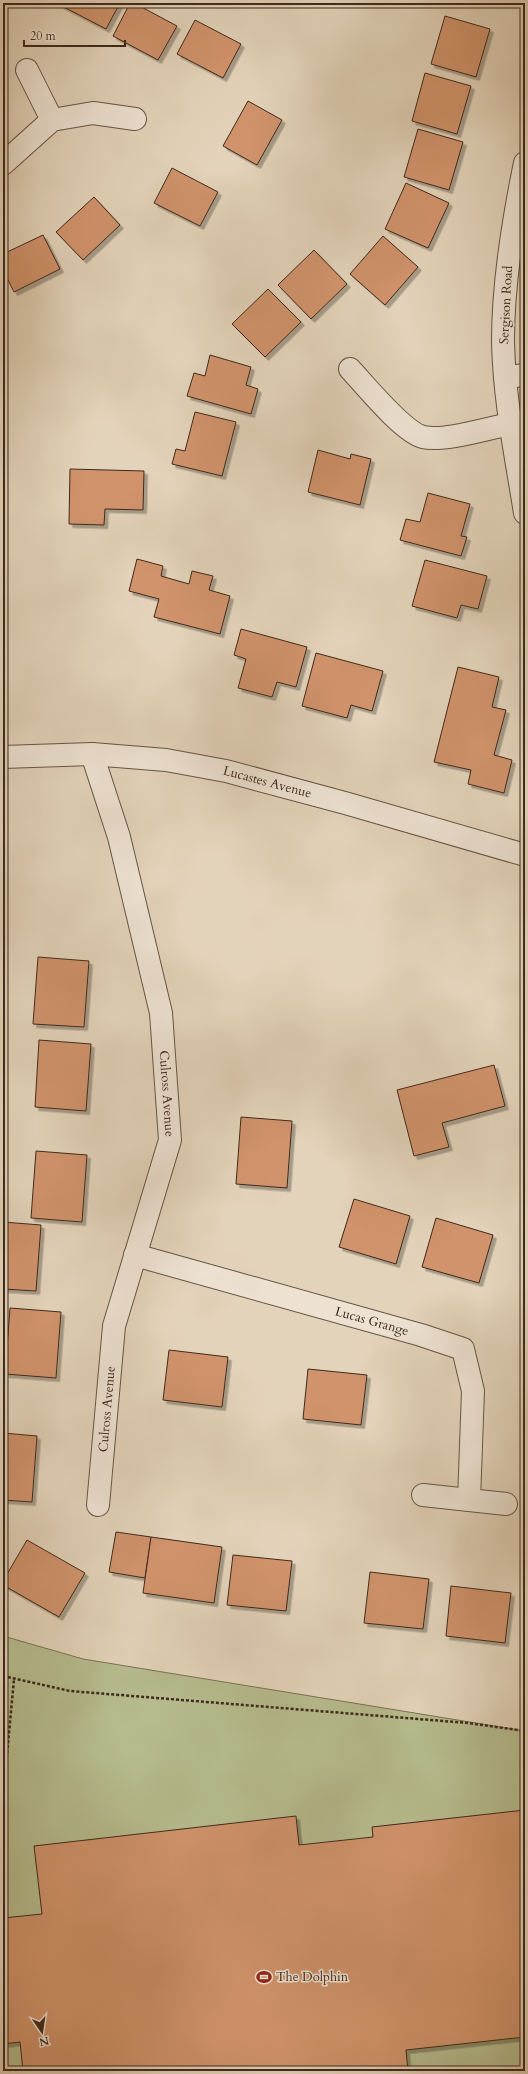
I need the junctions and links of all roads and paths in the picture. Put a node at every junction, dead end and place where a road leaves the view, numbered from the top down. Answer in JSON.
{"nodes":[{"id":1,"x":27,"y":70,"type":"dead end"},
{"id":2,"x":135,"y":119,"type":"dead end"},
{"id":3,"x":52,"y":120,"type":"junction"},
{"id":4,"x":525,"y":163,"type":"edge"},
{"id":5,"x":3,"y":164,"type":"edge"},
{"id":6,"x":350,"y":369,"type":"dead end"},
{"id":7,"x":515,"y":376,"type":"edge"},
{"id":8,"x":510,"y":424,"type":"junction"},
{"id":9,"x":525,"y":513,"type":"edge"},
{"id":10,"x":92,"y":754,"type":"junction"},
{"id":11,"x":3,"y":757,"type":"edge"},
{"id":12,"x":525,"y":855,"type":"edge"},
{"id":13,"x":135,"y":1255,"type":"junction"},
{"id":14,"x":423,"y":1495,"type":"dead end"},
{"id":15,"x":469,"y":1500,"type":"junction"},
{"id":16,"x":506,"y":1504,"type":"dead end"},
{"id":17,"x":98,"y":1505,"type":"dead end"},
{"id":18,"x":3,"y":1676,"type":"edge"},
{"id":19,"x":14,"y":1679,"type":"junction"},
{"id":20,"x":525,"y":1731,"type":"edge"},
{"id":21,"x":3,"y":1798,"type":"edge"}],
"edges":[{"from":1,"to":3,"type":"street"},
{"from":2,"to":3,"type":"street"},
{"from":3,"to":5,"type":"street"},
{"from":4,"to":7,"type":"street","name":"Sergison Road"},
{"from":6,"to":8,"type":"street"},
{"from":7,"to":8,"type":"street","name":"Sergison Road"},
{"from":8,"to":9,"type":"street","name":"Sergison Road"},
{"from":10,"to":11,"type":"street","name":"Lucastes Avenue"},
{"from":10,"to":12,"type":"street","name":"Lucastes Avenue"},
{"from":10,"to":13,"type":"street","name":"Culross Avenue"},
{"from":13,"to":15,"type":"street","name":"Lucas Grange"},
{"from":13,"to":17,"type":"street","name":"Culross Avenue"},
{"from":14,"to":15,"type":"street"},
{"from":15,"to":16,"type":"street"},
{"from":18,"to":19,"type":"path"},
{"from":19,"to":20,"type":"path"},
{"from":19,"to":21,"type":"path"}]}
